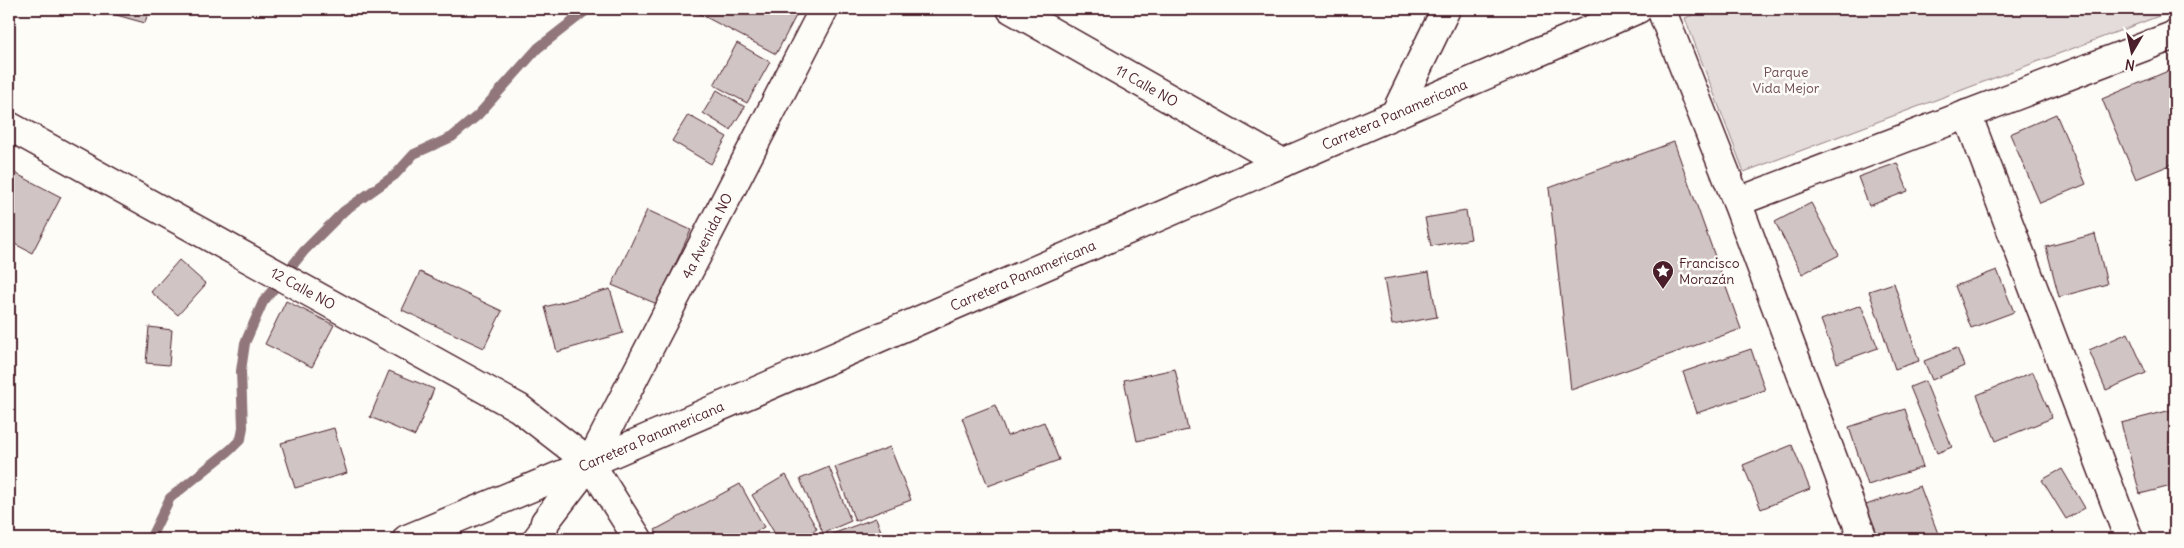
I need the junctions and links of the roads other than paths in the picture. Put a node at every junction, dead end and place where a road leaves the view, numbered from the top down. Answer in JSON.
{"nodes":[{"id":1,"x":824,"y":9,"type":"edge"},
{"id":2,"x":1010,"y":9,"type":"edge"},
{"id":3,"x":1446,"y":9,"type":"edge"},
{"id":4,"x":1638,"y":9,"type":"edge"},
{"id":5,"x":1661,"y":9,"type":"edge"},
{"id":6,"x":2175,"y":35,"type":"edge"},
{"id":7,"x":1396,"y":112,"type":"junction"},
{"id":8,"x":1967,"y":114,"type":"junction"},
{"id":9,"x":9,"y":126,"type":"edge"},
{"id":10,"x":1283,"y":163,"type":"junction"},
{"id":11,"x":1737,"y":202,"type":"junction"},
{"id":12,"x":590,"y":463,"type":"junction"},
{"id":13,"x":407,"y":539,"type":"edge"},
{"id":14,"x":537,"y":539,"type":"edge"},
{"id":15,"x":638,"y":539,"type":"edge"},
{"id":16,"x":1862,"y":539,"type":"edge"},
{"id":17,"x":2129,"y":539,"type":"edge"}],
"edges":[{"from":1,"to":12,"type":"main road","name":"4a Avenida NO"},
{"from":2,"to":10,"type":"main road","name":"11 Calle NO"},
{"from":3,"to":7,"type":"main road"},
{"from":4,"to":7,"type":"main road","name":"Carretera Panamericana"},
{"from":5,"to":11,"type":"main road"},
{"from":6,"to":8,"type":"main road"},
{"from":7,"to":10,"type":"main road","name":"Carretera Panamericana"},
{"from":8,"to":11,"type":"main road"},
{"from":8,"to":17,"type":"main road"},
{"from":9,"to":12,"type":"main road","name":"12 Calle NO"},
{"from":10,"to":12,"type":"main road","name":"Carretera Panamericana"},
{"from":11,"to":16,"type":"main road"},
{"from":12,"to":13,"type":"main road","name":"Carretera Panamericana"},
{"from":12,"to":14,"type":"main road","name":"4a Avenida NO"},
{"from":12,"to":15,"type":"main road","name":"12 Calle NO"}]}
